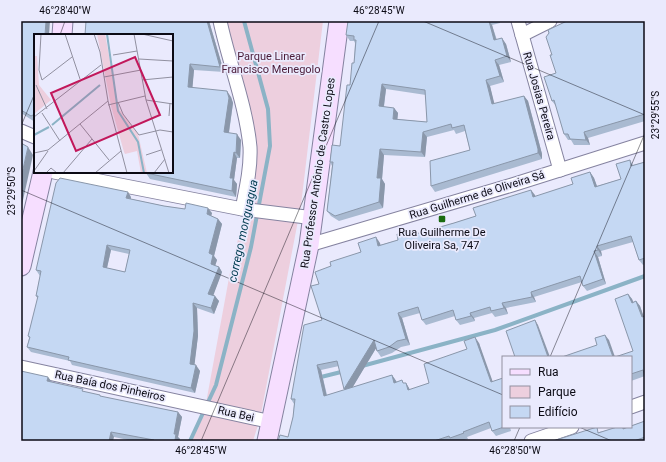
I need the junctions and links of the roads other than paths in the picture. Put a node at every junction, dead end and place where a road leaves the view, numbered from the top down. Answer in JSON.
{"nodes":[{"id":1,"x":63,"y":21,"type":"edge"},
{"id":2,"x":220,"y":21,"type":"edge"},
{"id":3,"x":339,"y":21,"type":"edge"},
{"id":4,"x":518,"y":21,"type":"edge"},
{"id":5,"x":550,"y":21,"type":"edge"},
{"id":6,"x":62,"y":34,"type":"edge"},
{"id":7,"x":522,"y":35,"type":"junction"},
{"id":8,"x":21,"y":131,"type":"edge"},
{"id":9,"x":34,"y":137,"type":"edge"},
{"id":10,"x":645,"y":143,"type":"edge"},
{"id":11,"x":560,"y":170,"type":"junction"},
{"id":12,"x":43,"y":173,"type":"edge"},
{"id":13,"x":59,"y":173,"type":"edge"},
{"id":14,"x":247,"y":209,"type":"junction"},
{"id":15,"x":314,"y":218,"type":"junction"},
{"id":16,"x":309,"y":245,"type":"junction"},
{"id":17,"x":21,"y":266,"type":"edge"},
{"id":18,"x":21,"y":367,"type":"edge"},
{"id":19,"x":645,"y":402,"type":"edge"},
{"id":20,"x":199,"y":406,"type":"joint"},
{"id":21,"x":632,"y":407,"type":"edge"},
{"id":22,"x":272,"y":422,"type":"junction"},
{"id":23,"x":569,"y":428,"type":"edge"},
{"id":24,"x":267,"y":441,"type":"edge"},
{"id":25,"x":531,"y":441,"type":"edge"}],
"edges":[{"from":1,"to":6,"type":"main road"},
{"from":2,"to":14,"type":"street"},
{"from":3,"to":15,"type":"main road","name":"Rua Professor Antônio de Castro Lopes"},
{"from":4,"to":7,"type":"street","name":"Rua Josias Pereira"},
{"from":5,"to":7,"type":"street"},
{"from":7,"to":11,"type":"street","name":"Rua Josias Pereira"},
{"from":8,"to":9,"type":"street"},
{"from":10,"to":11,"type":"street","name":"Rua Guilherme de Oliveira Sá"},
{"from":11,"to":16,"type":"street","name":"Rua Guilherme de Oliveira Sá"},
{"from":12,"to":17,"type":"main road"},
{"from":13,"to":14,"type":"street"},
{"from":14,"to":15,"type":"street"},
{"from":15,"to":16,"type":"main road","name":"Rua Professor Antônio de Castro Lopes"},
{"from":16,"to":22,"type":"main road","name":"Rua Professor Antônio de Castro Lopes"},
{"from":18,"to":20,"type":"street","name":"Rua Baía dos Pinheiros"},
{"from":19,"to":21,"type":"street"},
{"from":20,"to":22,"type":"street","name":"Rua Bei"},
{"from":22,"to":24,"type":"main road","name":"Rua Professor Antônio de Castro Lopes"},
{"from":23,"to":25,"type":"street"}]}
